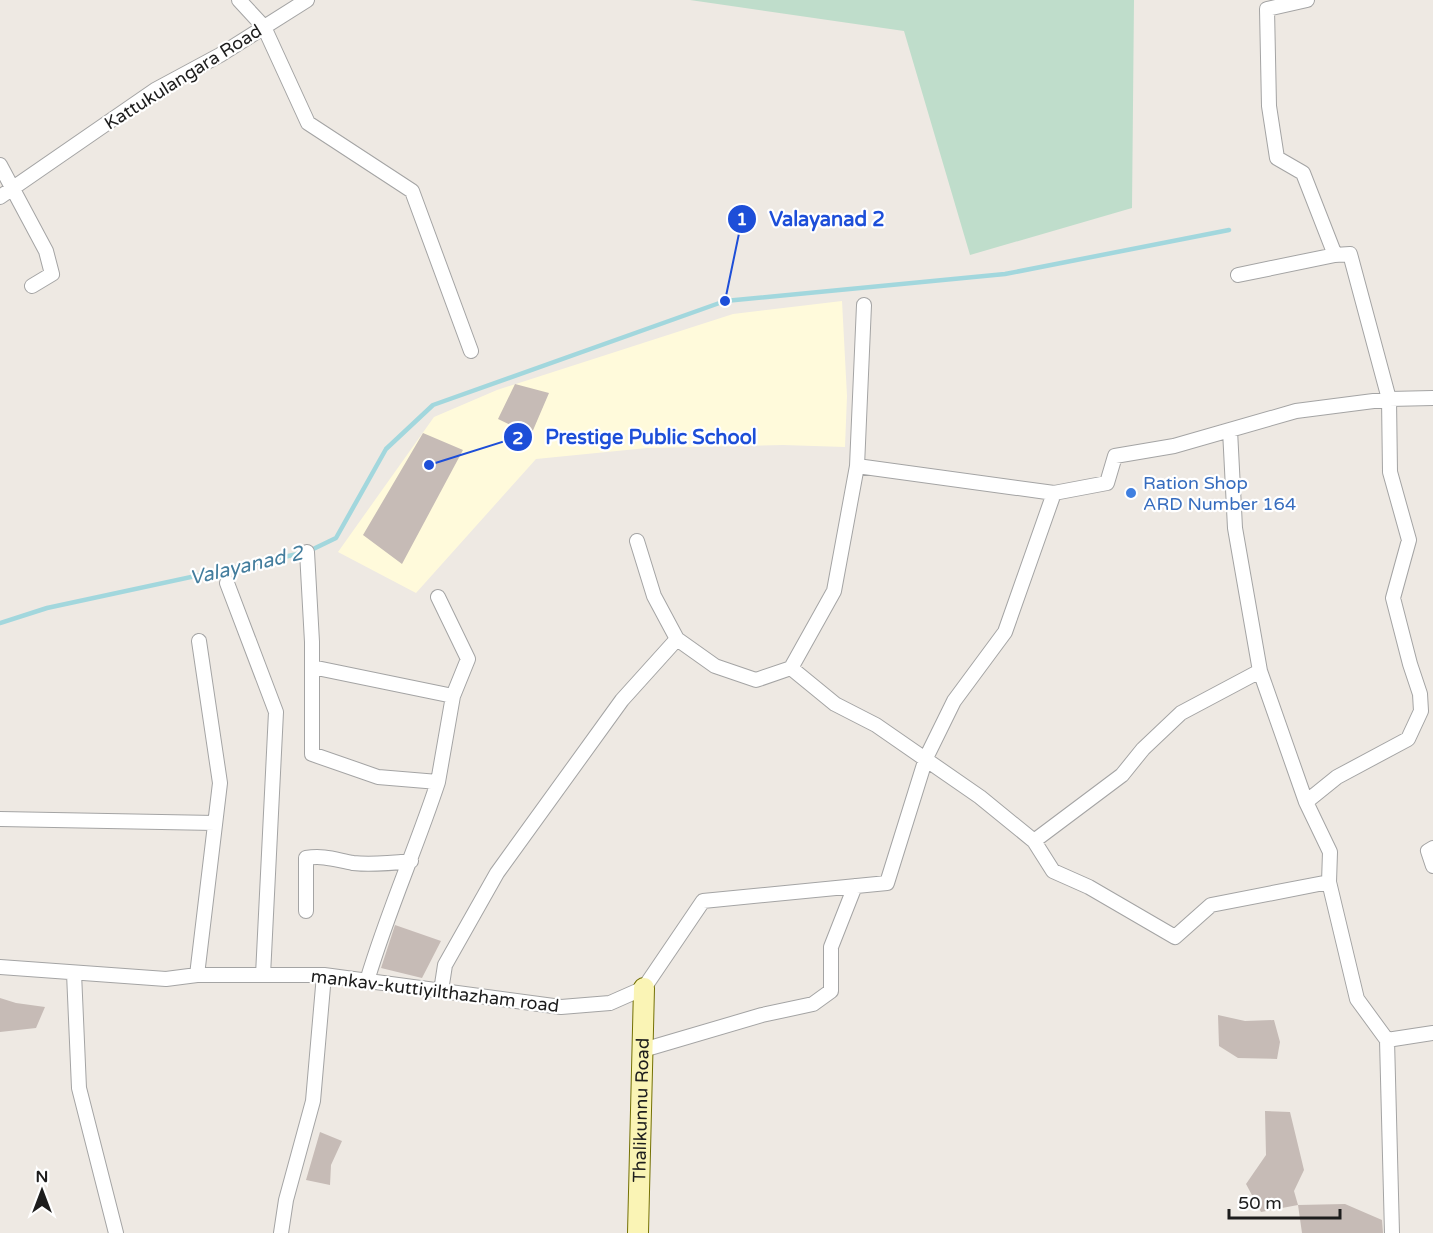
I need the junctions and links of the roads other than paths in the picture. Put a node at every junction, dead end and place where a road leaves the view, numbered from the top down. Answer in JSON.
{"nodes":[{"id":1,"x":239,"y":0,"type":"edge"},
{"id":2,"x":307,"y":0,"type":"edge"},
{"id":3,"x":1307,"y":0,"type":"edge"},
{"id":4,"x":264,"y":27,"type":"junction"},
{"id":5,"x":0,"y":165,"type":"edge"},
{"id":6,"x":13,"y":188,"type":"junction"},
{"id":7,"x":0,"y":197,"type":"edge"},
{"id":8,"x":1335,"y":255,"type":"junction"},
{"id":9,"x":1238,"y":274,"type":"dead end"},
{"id":10,"x":32,"y":286,"type":"dead end"},
{"id":11,"x":864,"y":305,"type":"dead end"},
{"id":12,"x":471,"y":351,"type":"dead end"},
{"id":13,"x":1433,"y":398,"type":"edge"},
{"id":14,"x":1389,"y":399,"type":"junction"},
{"id":15,"x":1230,"y":430,"type":"junction"},
{"id":16,"x":857,"y":466,"type":"junction"},
{"id":17,"x":1054,"y":493,"type":"junction"},
{"id":18,"x":637,"y":541,"type":"dead end"},
{"id":19,"x":307,"y":552,"type":"dead end"},
{"id":20,"x":227,"y":583,"type":"dead end"},
{"id":21,"x":438,"y":597,"type":"dead end"},
{"id":22,"x":677,"y":639,"type":"junction"},
{"id":23,"x":199,"y":641,"type":"dead end"},
{"id":24,"x":312,"y":667,"type":"junction"},
{"id":25,"x":791,"y":668,"type":"junction"},
{"id":26,"x":1260,"y":671,"type":"junction"},
{"id":27,"x":1420,"y":694,"type":"junction"},
{"id":28,"x":453,"y":696,"type":"junction"},
{"id":29,"x":1433,"y":711,"type":"edge"},
{"id":30,"x":926,"y":758,"type":"junction"},
{"id":31,"x":438,"y":782,"type":"junction"},
{"id":32,"x":1306,"y":802,"type":"junction"},
{"id":33,"x":0,"y":819,"type":"edge"},
{"id":34,"x":215,"y":823,"type":"junction"},
{"id":35,"x":1034,"y":841,"type":"junction"},
{"id":36,"x":1433,"y":848,"type":"edge"},
{"id":37,"x":411,"y":861,"type":"junction"},
{"id":38,"x":1433,"y":866,"type":"edge"},
{"id":39,"x":1329,"y":882,"type":"junction"},
{"id":40,"x":855,"y":886,"type":"junction"},
{"id":41,"x":306,"y":911,"type":"dead end"},
{"id":42,"x":0,"y":968,"type":"edge"},
{"id":43,"x":74,"y":973,"type":"junction"},
{"id":44,"x":197,"y":975,"type":"junction"},
{"id":45,"x":263,"y":975,"type":"junction"},
{"id":46,"x":324,"y":975,"type":"junction"},
{"id":47,"x":367,"y":981,"type":"junction"},
{"id":48,"x":644,"y":988,"type":"junction"},
{"id":49,"x":441,"y":991,"type":"junction"},
{"id":50,"x":1433,"y":1032,"type":"edge"},
{"id":51,"x":1386,"y":1040,"type":"junction"},
{"id":52,"x":642,"y":1050,"type":"junction"},
{"id":53,"x":116,"y":1233,"type":"edge"},
{"id":54,"x":280,"y":1233,"type":"edge"},
{"id":55,"x":638,"y":1233,"type":"edge"},
{"id":56,"x":1392,"y":1233,"type":"edge"}],
"edges":[{"from":1,"to":4,"type":"street"},
{"from":2,"to":4,"type":"street","name":"Kattukulangara Road"},
{"from":3,"to":8,"type":"street"},
{"from":4,"to":6,"type":"street","name":"Kattukulangara Road"},
{"from":4,"to":12,"type":"street"},
{"from":5,"to":6,"type":"street"},
{"from":6,"to":7,"type":"street","name":"Kattukulangara Road"},
{"from":6,"to":10,"type":"street"},
{"from":8,"to":9,"type":"street"},
{"from":8,"to":14,"type":"street"},
{"from":11,"to":16,"type":"street"},
{"from":13,"to":14,"type":"street"},
{"from":14,"to":15,"type":"street"},
{"from":14,"to":27,"type":"street"},
{"from":15,"to":17,"type":"street"},
{"from":15,"to":26,"type":"street"},
{"from":16,"to":17,"type":"street"},
{"from":16,"to":25,"type":"street"},
{"from":17,"to":30,"type":"street"},
{"from":18,"to":22,"type":"street"},
{"from":19,"to":24,"type":"street"},
{"from":20,"to":45,"type":"street"},
{"from":21,"to":28,"type":"street"},
{"from":22,"to":25,"type":"street"},
{"from":22,"to":49,"type":"street"},
{"from":23,"to":34,"type":"street"},
{"from":24,"to":28,"type":"street"},
{"from":24,"to":31,"type":"street"},
{"from":25,"to":30,"type":"street"},
{"from":26,"to":32,"type":"street"},
{"from":26,"to":35,"type":"street"},
{"from":27,"to":29,"type":"street"},
{"from":27,"to":32,"type":"street"},
{"from":28,"to":31,"type":"street"},
{"from":30,"to":35,"type":"street"},
{"from":30,"to":40,"type":"street"},
{"from":31,"to":37,"type":"street"},
{"from":32,"to":39,"type":"street"},
{"from":33,"to":34,"type":"street"},
{"from":34,"to":44,"type":"street"},
{"from":35,"to":39,"type":"street"},
{"from":36,"to":38,"type":"street"},
{"from":37,"to":41,"type":"street"},
{"from":37,"to":47,"type":"street"},
{"from":39,"to":51,"type":"street"},
{"from":40,"to":48,"type":"street"},
{"from":40,"to":52,"type":"street"},
{"from":42,"to":43,"type":"street","name":"mankav-kuttiyilthazham road"},
{"from":43,"to":44,"type":"street","name":"mankav-kuttiyilthazham road"},
{"from":43,"to":53,"type":"street"},
{"from":44,"to":45,"type":"street","name":"mankav-kuttiyilthazham road"},
{"from":45,"to":46,"type":"street","name":"mankav-kuttiyilthazham road"},
{"from":46,"to":47,"type":"street","name":"mankav-kuttiyilthazham road"},
{"from":46,"to":54,"type":"street"},
{"from":47,"to":49,"type":"street","name":"mankav-kuttiyilthazham road"},
{"from":48,"to":49,"type":"street","name":"mankav-kuttiyilthazham road"},
{"from":48,"to":52,"type":"street","name":"Thalikunnu Road"},
{"from":50,"to":51,"type":"street"},
{"from":51,"to":56,"type":"street"},
{"from":52,"to":55,"type":"street","name":"Thalikunnu Road"}]}
